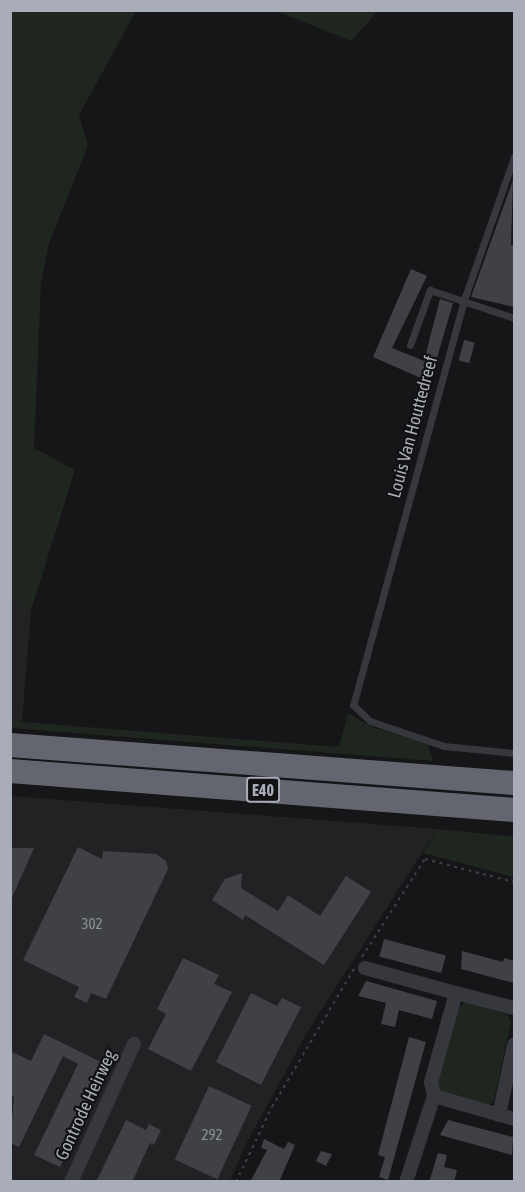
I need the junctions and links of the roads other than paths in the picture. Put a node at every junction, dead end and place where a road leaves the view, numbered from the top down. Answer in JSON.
{"nodes":[{"id":1,"x":514,"y":157,"type":"edge"},
{"id":2,"x":464,"y":300,"type":"junction"},
{"id":3,"x":514,"y":318,"type":"edge"},
{"id":4,"x":410,"y":345,"type":"dead end"},
{"id":5,"x":10,"y":745,"type":"edge"},
{"id":6,"x":514,"y":753,"type":"edge"},
{"id":7,"x":10,"y":771,"type":"edge"},
{"id":8,"x":514,"y":783,"type":"edge"},
{"id":9,"x":514,"y":810,"type":"edge"},
{"id":10,"x":365,"y":968,"type":"dead end"},
{"id":11,"x":456,"y":993,"type":"junction"},
{"id":12,"x":514,"y":1008,"type":"edge"},
{"id":13,"x":134,"y":1044,"type":"dead end"},
{"id":14,"x":514,"y":1045,"type":"edge"},
{"id":15,"x":434,"y":1096,"type":"junction"},
{"id":16,"x":499,"y":1115,"type":"junction"},
{"id":17,"x":514,"y":1119,"type":"edge"},
{"id":18,"x":71,"y":1182,"type":"edge"},
{"id":19,"x":406,"y":1182,"type":"edge"}],
"edges":[{"from":1,"to":2,"type":"lane","name":"Louis Van Houttedreef"},
{"from":2,"to":3,"type":"lane"},
{"from":2,"to":4,"type":"lane"},
{"from":2,"to":6,"type":"lane","name":"Louis Van Houttedreef"},
{"from":5,"to":8,"type":"highway","number":"E40"},
{"from":7,"to":9,"type":"highway","number":"E40"},
{"from":10,"to":11,"type":"street"},
{"from":11,"to":12,"type":"street"},
{"from":11,"to":15,"type":"street"},
{"from":13,"to":18,"type":"street","name":"Gontrode Heirweg"},
{"from":14,"to":16,"type":"street"},
{"from":15,"to":16,"type":"street"},
{"from":15,"to":19,"type":"street"},
{"from":16,"to":17,"type":"street"}]}
